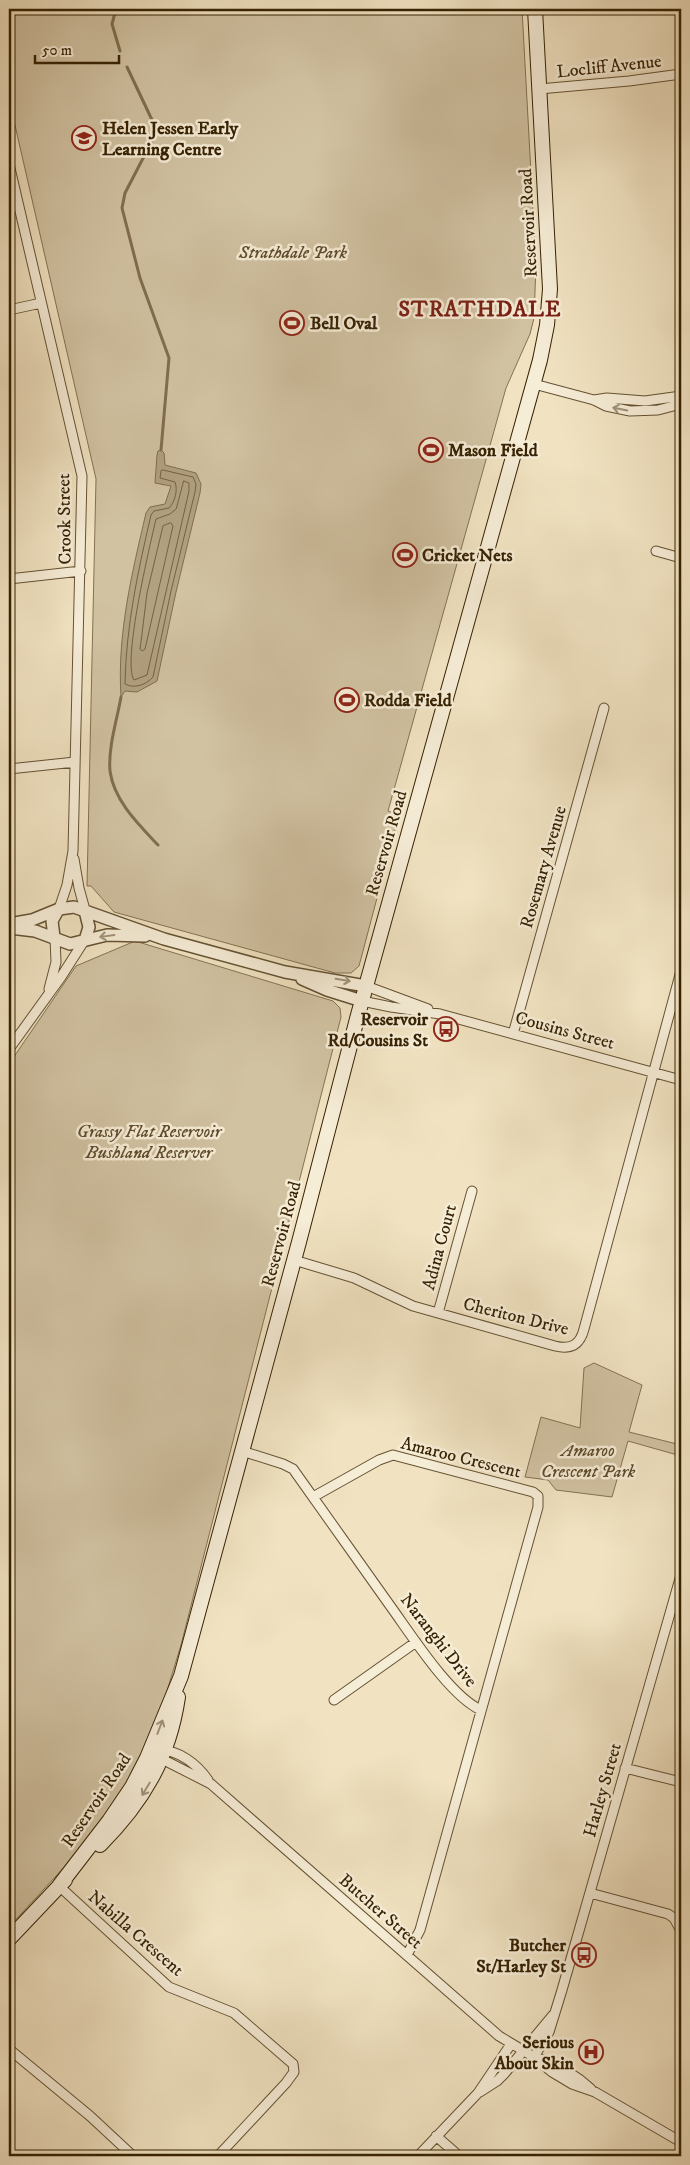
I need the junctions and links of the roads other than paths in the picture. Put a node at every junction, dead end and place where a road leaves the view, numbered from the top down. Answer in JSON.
{"nodes":[{"id":1,"x":535,"y":9,"type":"edge"},
{"id":2,"x":681,"y":74,"type":"edge"},
{"id":3,"x":539,"y":89,"type":"junction"},
{"id":4,"x":9,"y":164,"type":"edge"},
{"id":5,"x":42,"y":303,"type":"junction"},
{"id":6,"x":9,"y":310,"type":"edge"},
{"id":7,"x":534,"y":384,"type":"junction"},
{"id":8,"x":681,"y":396,"type":"edge"},
{"id":9,"x":594,"y":400,"type":"junction"},
{"id":10,"x":645,"y":401,"type":"junction"},
{"id":11,"x":681,"y":404,"type":"edge"},
{"id":12,"x":646,"y":411,"type":"junction"},
{"id":13,"x":656,"y":551,"type":"dead end"},
{"id":14,"x":681,"y":558,"type":"edge"},
{"id":15,"x":81,"y":571,"type":"junction"},
{"id":16,"x":9,"y":579,"type":"edge"},
{"id":17,"x":604,"y":708,"type":"dead end"},
{"id":18,"x":75,"y":762,"type":"junction"},
{"id":19,"x":9,"y":768,"type":"edge"},
{"id":20,"x":73,"y":851,"type":"junction"},
{"id":21,"x":58,"y":910,"type":"junction"},
{"id":22,"x":85,"y":910,"type":"junction"},
{"id":23,"x":9,"y":926,"type":"edge"},
{"id":24,"x":55,"y":938,"type":"junction"},
{"id":25,"x":164,"y":939,"type":"junction"},
{"id":26,"x":85,"y":940,"type":"junction"},
{"id":27,"x":681,"y":970,"type":"edge"},
{"id":28,"x":285,"y":972,"type":"junction"},
{"id":29,"x":366,"y":986,"type":"junction"},
{"id":30,"x":47,"y":994,"type":"junction"},
{"id":31,"x":362,"y":1001,"type":"junction"},
{"id":32,"x":440,"y":1014,"type":"junction"},
{"id":33,"x":513,"y":1034,"type":"junction"},
{"id":34,"x":9,"y":1049,"type":"edge"},
{"id":35,"x":653,"y":1072,"type":"junction"},
{"id":36,"x":681,"y":1080,"type":"edge"},
{"id":37,"x":472,"y":1191,"type":"dead end"},
{"id":38,"x":294,"y":1260,"type":"junction"},
{"id":39,"x":438,"y":1313,"type":"junction"},
{"id":40,"x":242,"y":1451,"type":"junction"},
{"id":41,"x":313,"y":1497,"type":"junction"},
{"id":42,"x":681,"y":1575,"type":"edge"},
{"id":43,"x":416,"y":1642,"type":"junction"},
{"id":44,"x":334,"y":1700,"type":"dead end"},
{"id":45,"x":481,"y":1710,"type":"junction"},
{"id":46,"x":159,"y":1753,"type":"junction"},
{"id":47,"x":625,"y":1768,"type":"junction"},
{"id":48,"x":681,"y":1782,"type":"edge"},
{"id":49,"x":59,"y":1886,"type":"junction"},
{"id":50,"x":590,"y":1893,"type":"junction"},
{"id":51,"x":681,"y":1931,"type":"edge"},
{"id":52,"x":9,"y":1940,"type":"edge"},
{"id":53,"x":407,"y":1955,"type":"junction"},
{"id":54,"x":553,"y":2014,"type":"junction"},
{"id":55,"x":511,"y":2044,"type":"junction"},
{"id":56,"x":9,"y":2049,"type":"edge"},
{"id":57,"x":523,"y":2050,"type":"junction"},
{"id":58,"x":534,"y":2057,"type":"junction"},
{"id":59,"x":478,"y":2094,"type":"junction"},
{"id":60,"x":436,"y":2136,"type":"junction"},
{"id":61,"x":681,"y":2142,"type":"edge"},
{"id":62,"x":133,"y":2156,"type":"edge"},
{"id":63,"x":218,"y":2156,"type":"edge"},
{"id":64,"x":418,"y":2156,"type":"edge"},
{"id":65,"x":459,"y":2156,"type":"edge"}],
"edges":[{"from":1,"to":3,"type":"main road","name":"Reservoir Road"},
{"from":2,"to":3,"type":"street","name":"Locliff Avenue"},
{"from":3,"to":7,"type":"main road","name":"Reservoir Road"},
{"from":4,"to":5,"type":"street","name":"Crook Street"},
{"from":5,"to":6,"type":"street"},
{"from":5,"to":15,"type":"street","name":"Crook Street"},
{"from":7,"to":9,"type":"street"},
{"from":7,"to":29,"type":"main road","name":"Reservoir Road"},
{"from":8,"to":10,"type":"street"},
{"from":9,"to":10,"type":"street"},
{"from":12,"to":9,"type":"street","one_way":true},
{"from":10,"to":12,"type":"street"},
{"from":11,"to":12,"type":"street"},
{"from":13,"to":14,"type":"street"},
{"from":15,"to":16,"type":"street"},
{"from":15,"to":18,"type":"street","name":"Crook Street"},
{"from":17,"to":33,"type":"street","name":"Rosemary Avenue"},
{"from":18,"to":19,"type":"street"},
{"from":18,"to":20,"type":"street","name":"Crook Street"},
{"from":20,"to":21,"type":"street","name":"Crook Street"},
{"from":20,"to":22,"type":"street","name":"Crook Street"},
{"from":21,"to":22,"type":"street"},
{"from":21,"to":23,"type":"street"},
{"from":21,"to":24,"type":"street"},
{"from":22,"to":25,"type":"street","name":"Cousins Street"},
{"from":22,"to":26,"type":"street"},
{"from":23,"to":24,"type":"street"},
{"from":24,"to":26,"type":"street"},
{"from":24,"to":30,"type":"street"},
{"from":25,"to":26,"type":"street","name":"Cousins Street","one_way":true},
{"from":25,"to":28,"type":"street","name":"Cousins Street"},
{"from":26,"to":30,"type":"street"},
{"from":27,"to":35,"type":"street"},
{"from":28,"to":29,"type":"street","name":"Cousins Street","one_way":true},
{"from":28,"to":31,"type":"street","name":"Cousins Street"},
{"from":29,"to":31,"type":"main road","name":"Reservoir Road"},
{"from":29,"to":32,"type":"street","name":"Cousins Street"},
{"from":30,"to":34,"type":"street"},
{"from":31,"to":32,"type":"street","name":"Cousins Street"},
{"from":31,"to":38,"type":"main road","name":"Reservoir Road"},
{"from":32,"to":33,"type":"street","name":"Cousins Street"},
{"from":33,"to":35,"type":"street","name":"Cousins Street"},
{"from":35,"to":36,"type":"street","name":"Cousins Street"},
{"from":35,"to":39,"type":"street","name":"Cheriton Drive"},
{"from":37,"to":39,"type":"street","name":"Adina Court"},
{"from":38,"to":39,"type":"street","name":"Cheriton Drive"},
{"from":38,"to":40,"type":"main road","name":"Reservoir Road"},
{"from":40,"to":41,"type":"street","name":"Naranghi Drive"},
{"from":40,"to":46,"type":"main road","name":"Reservoir Road"},
{"from":41,"to":43,"type":"street","name":"Naranghi Drive"},
{"from":41,"to":45,"type":"street","name":"Amaroo Crescent"},
{"from":42,"to":47,"type":"street","name":"Harley Street"},
{"from":43,"to":44,"type":"street"},
{"from":43,"to":45,"type":"street","name":"Naranghi Drive"},
{"from":45,"to":53,"type":"street","name":"Naranghi Drive"},
{"from":46,"to":49,"type":"main road","name":"Reservoir Road"},
{"from":46,"to":53,"type":"street","name":"Butcher Street"},
{"from":47,"to":48,"type":"street"},
{"from":47,"to":50,"type":"street","name":"Harley Street"},
{"from":49,"to":52,"type":"main road","name":"Reservoir Road"},
{"from":49,"to":63,"type":"street","name":"Nabilla Crescent"},
{"from":50,"to":51,"type":"street"},
{"from":50,"to":54,"type":"street","name":"Harley Street"},
{"from":53,"to":55,"type":"street","name":"Butcher Street"},
{"from":54,"to":57,"type":"street","name":"Harley Street"},
{"from":54,"to":58,"type":"street","name":"Harley Street"},
{"from":55,"to":57,"type":"street","name":"Butcher Street"},
{"from":55,"to":59,"type":"street","name":"Harley Street"},
{"from":56,"to":62,"type":"street"},
{"from":57,"to":58,"type":"street","name":"Butcher Street"},
{"from":57,"to":59,"type":"street","name":"Harley Street"},
{"from":58,"to":61,"type":"street","name":"Butcher Street"},
{"from":59,"to":60,"type":"street","name":"Harley Street"},
{"from":60,"to":64,"type":"street","name":"Harley Street"},
{"from":60,"to":65,"type":"street"}]}
